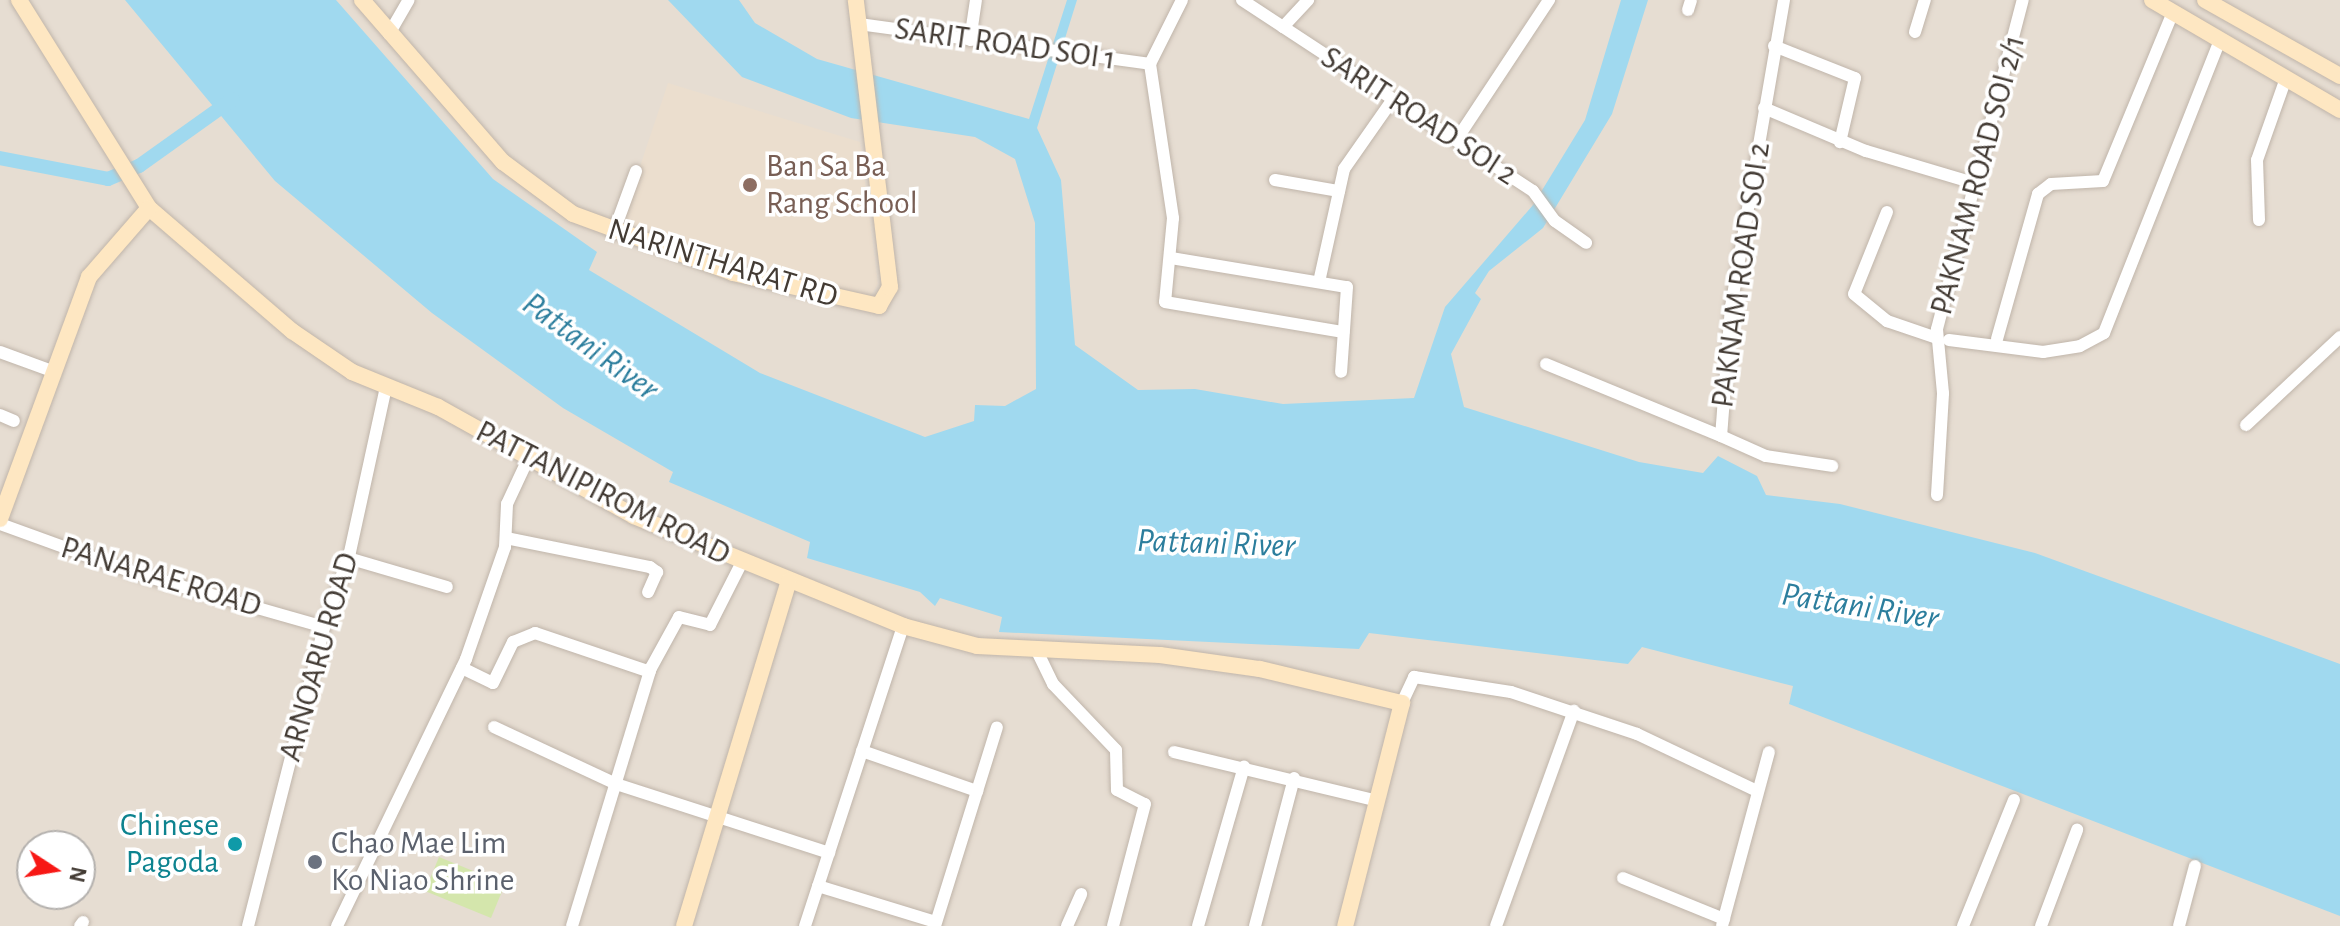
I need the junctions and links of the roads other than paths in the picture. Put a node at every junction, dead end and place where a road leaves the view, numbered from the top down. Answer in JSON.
{"nodes":[{"id":1,"x":19,"y":0,"type":"edge"},
{"id":2,"x":362,"y":0,"type":"edge"},
{"id":3,"x":409,"y":0,"type":"edge"},
{"id":4,"x":856,"y":0,"type":"edge"},
{"id":5,"x":976,"y":0,"type":"edge"},
{"id":6,"x":1182,"y":0,"type":"edge"},
{"id":7,"x":1242,"y":0,"type":"edge"},
{"id":8,"x":1308,"y":0,"type":"edge"},
{"id":9,"x":1549,"y":0,"type":"edge"},
{"id":10,"x":1784,"y":0,"type":"edge"},
{"id":11,"x":1925,"y":0,"type":"edge"},
{"id":12,"x":2023,"y":0,"type":"edge"},
{"id":13,"x":2152,"y":0,"type":"edge"},
{"id":14,"x":2205,"y":0,"type":"edge"},
{"id":15,"x":2173,"y":12,"type":"junction"},
{"id":16,"x":859,"y":24,"type":"junction"},
{"id":17,"x":1283,"y":27,"type":"junction"},
{"id":18,"x":2253,"y":27,"type":"junction"},
{"id":19,"x":1915,"y":32,"type":"dead end"},
{"id":20,"x":389,"y":34,"type":"junction"},
{"id":21,"x":970,"y":40,"type":"junction"},
{"id":22,"x":2220,"y":40,"type":"junction"},
{"id":23,"x":1774,"y":46,"type":"junction"},
{"id":24,"x":2241,"y":52,"type":"junction"},
{"id":25,"x":1150,"y":64,"type":"junction"},
{"id":26,"x":2340,"y":76,"type":"edge"},
{"id":27,"x":2286,"y":78,"type":"junction"},
{"id":28,"x":1393,"y":99,"type":"junction"},
{"id":29,"x":1764,"y":108,"type":"junction"},
{"id":30,"x":2340,"y":110,"type":"edge"},
{"id":31,"x":1457,"y":139,"type":"junction"},
{"id":32,"x":1840,"y":142,"type":"junction"},
{"id":33,"x":636,"y":171,"type":"dead end"},
{"id":34,"x":1275,"y":180,"type":"dead end"},
{"id":35,"x":1977,"y":184,"type":"junction"},
{"id":36,"x":1339,"y":191,"type":"junction"},
{"id":37,"x":149,"y":208,"type":"junction"},
{"id":38,"x":1887,"y":212,"type":"dead end"},
{"id":39,"x":2259,"y":220,"type":"dead end"},
{"id":40,"x":613,"y":234,"type":"junction"},
{"id":41,"x":1586,"y":243,"type":"dead end"},
{"id":42,"x":1171,"y":258,"type":"junction"},
{"id":43,"x":1319,"y":282,"type":"junction"},
{"id":44,"x":1343,"y":332,"type":"junction"},
{"id":45,"x":2340,"y":337,"type":"edge"},
{"id":46,"x":1943,"y":339,"type":"junction"},
{"id":47,"x":1997,"y":339,"type":"dead end"},
{"id":48,"x":0,"y":352,"type":"edge"},
{"id":49,"x":1546,"y":364,"type":"dead end"},
{"id":50,"x":52,"y":371,"type":"junction"},
{"id":51,"x":1341,"y":372,"type":"dead end"},
{"id":52,"x":386,"y":387,"type":"junction"},
{"id":53,"x":0,"y":415,"type":"edge"},
{"id":54,"x":14,"y":421,"type":"dead end"},
{"id":55,"x":2246,"y":425,"type":"dead end"},
{"id":56,"x":1721,"y":436,"type":"junction"},
{"id":57,"x":528,"y":459,"type":"junction"},
{"id":58,"x":1832,"y":466,"type":"dead end"},
{"id":59,"x":1937,"y":495,"type":"dead end"},
{"id":60,"x":0,"y":521,"type":"edge"},
{"id":61,"x":506,"y":538,"type":"junction"},
{"id":62,"x":348,"y":558,"type":"junction"},
{"id":63,"x":741,"y":564,"type":"junction"},
{"id":64,"x":789,"y":581,"type":"junction"},
{"id":65,"x":447,"y":587,"type":"dead end"},
{"id":66,"x":648,"y":592,"type":"dead end"},
{"id":67,"x":903,"y":626,"type":"junction"},
{"id":68,"x":324,"y":627,"type":"junction"},
{"id":69,"x":1036,"y":649,"type":"junction"},
{"id":70,"x":462,"y":668,"type":"junction"},
{"id":71,"x":650,"y":672,"type":"junction"},
{"id":72,"x":1402,"y":703,"type":"junction"},
{"id":73,"x":1574,"y":711,"type":"junction"},
{"id":74,"x":494,"y":727,"type":"dead end"},
{"id":75,"x":997,"y":727,"type":"dead end"},
{"id":76,"x":862,"y":751,"type":"junction"},
{"id":77,"x":1174,"y":752,"type":"dead end"},
{"id":78,"x":1769,"y":752,"type":"dead end"},
{"id":79,"x":1244,"y":767,"type":"junction"},
{"id":80,"x":1294,"y":778,"type":"junction"},
{"id":81,"x":616,"y":784,"type":"junction"},
{"id":82,"x":977,"y":791,"type":"junction"},
{"id":83,"x":1757,"y":791,"type":"junction"},
{"id":84,"x":1374,"y":800,"type":"junction"},
{"id":85,"x":2014,"y":800,"type":"dead end"},
{"id":86,"x":718,"y":815,"type":"junction"},
{"id":87,"x":2077,"y":830,"type":"dead end"},
{"id":88,"x":829,"y":853,"type":"junction"},
{"id":89,"x":2195,"y":866,"type":"dead end"},
{"id":90,"x":1623,"y":878,"type":"dead end"},
{"id":91,"x":818,"y":886,"type":"junction"},
{"id":92,"x":1081,"y":894,"type":"dead end"},
{"id":93,"x":1723,"y":922,"type":"edge"},
{"id":94,"x":936,"y":924,"type":"edge"},
{"id":95,"x":248,"y":926,"type":"edge"},
{"id":96,"x":337,"y":926,"type":"edge"},
{"id":97,"x":572,"y":926,"type":"edge"},
{"id":98,"x":684,"y":926,"type":"edge"},
{"id":99,"x":805,"y":926,"type":"edge"},
{"id":100,"x":1067,"y":926,"type":"edge"},
{"id":101,"x":1113,"y":926,"type":"edge"},
{"id":102,"x":1198,"y":926,"type":"edge"},
{"id":103,"x":1255,"y":926,"type":"edge"},
{"id":104,"x":1345,"y":926,"type":"edge"},
{"id":105,"x":1496,"y":926,"type":"edge"},
{"id":106,"x":1963,"y":926,"type":"edge"},
{"id":107,"x":2041,"y":926,"type":"edge"},
{"id":108,"x":2179,"y":926,"type":"edge"}],
"edges":[{"from":1,"to":37,"type":"street","name":"PATTANIPIROM ROAD"},
{"from":2,"to":20,"type":"street","name":"NARINTHARAT RD"},
{"from":3,"to":20,"type":"street"},
{"from":4,"to":16,"type":"street"},
{"from":5,"to":21,"type":"street"},
{"from":6,"to":25,"type":"street"},
{"from":7,"to":17,"type":"street","name":"SARIT ROAD SOI 2"},
{"from":8,"to":17,"type":"street"},
{"from":9,"to":31,"type":"street"},
{"from":10,"to":23,"type":"street","name":"PAKNAM ROAD SOI 2"},
{"from":11,"to":19,"type":"street"},
{"from":12,"to":35,"type":"street","name":"PAKNAM ROAD SOI 2/1"},
{"from":13,"to":15,"type":"street"},
{"from":14,"to":18,"type":"street"},
{"from":15,"to":22,"type":"street"},
{"from":15,"to":47,"type":"street"},
{"from":16,"to":21,"type":"street","name":"SARIT ROAD SOI 1"},
{"from":16,"to":40,"type":"street","name":"NARINTHARAT RD"},
{"from":17,"to":28,"type":"street","name":"SARIT ROAD SOI 2"},
{"from":18,"to":24,"type":"street"},
{"from":18,"to":26,"type":"street"},
{"from":20,"to":40,"type":"street","name":"NARINTHARAT RD"},
{"from":21,"to":25,"type":"street","name":"SARIT ROAD SOI 1"},
{"from":22,"to":24,"type":"street"},
{"from":22,"to":46,"type":"street"},
{"from":23,"to":29,"type":"street","name":"PAKNAM ROAD SOI 2"},
{"from":23,"to":32,"type":"street"},
{"from":24,"to":27,"type":"street"},
{"from":25,"to":42,"type":"street"},
{"from":27,"to":30,"type":"street"},
{"from":27,"to":39,"type":"street"},
{"from":28,"to":31,"type":"street","name":"SARIT ROAD SOI 2"},
{"from":28,"to":36,"type":"street"},
{"from":29,"to":32,"type":"street"},
{"from":29,"to":56,"type":"street","name":"PAKNAM ROAD SOI 2"},
{"from":31,"to":41,"type":"street","name":"SARIT ROAD SOI 2"},
{"from":32,"to":35,"type":"street"},
{"from":33,"to":40,"type":"street"},
{"from":34,"to":36,"type":"street"},
{"from":35,"to":46,"type":"street","name":"PAKNAM ROAD SOI 2/1"},
{"from":36,"to":43,"type":"street"},
{"from":37,"to":50,"type":"street"},
{"from":37,"to":52,"type":"street","name":"PATTANIPIROM ROAD"},
{"from":38,"to":46,"type":"street"},
{"from":42,"to":43,"type":"street"},
{"from":42,"to":44,"type":"street"},
{"from":43,"to":44,"type":"street"},
{"from":44,"to":51,"type":"street"},
{"from":45,"to":55,"type":"street"},
{"from":46,"to":59,"type":"street","name":"PAKNAM ROAD SOI 2/1"},
{"from":48,"to":50,"type":"street"},
{"from":49,"to":56,"type":"street"},
{"from":50,"to":60,"type":"street"},
{"from":52,"to":57,"type":"street","name":"PATTANIPIROM ROAD"},
{"from":52,"to":62,"type":"street","name":"ARNOARU ROAD"},
{"from":53,"to":54,"type":"street"},
{"from":56,"to":58,"type":"street","name":"PAKNAM ROAD SOI 2"},
{"from":57,"to":61,"type":"street"},
{"from":57,"to":63,"type":"street","name":"PATTANIPIROM ROAD"},
{"from":60,"to":68,"type":"street","name":"PANARAE ROAD"},
{"from":61,"to":66,"type":"street"},
{"from":61,"to":70,"type":"street"},
{"from":62,"to":65,"type":"street"},
{"from":62,"to":68,"type":"street","name":"ARNOARU ROAD"},
{"from":63,"to":64,"type":"street","name":"PATTANIPIROM ROAD"},
{"from":63,"to":71,"type":"street"},
{"from":64,"to":67,"type":"street","name":"PATTANIPIROM ROAD"},
{"from":64,"to":86,"type":"street"},
{"from":67,"to":69,"type":"street","name":"PATTANIPIROM ROAD"},
{"from":67,"to":76,"type":"street"},
{"from":68,"to":95,"type":"street","name":"ARNOARU ROAD"},
{"from":69,"to":72,"type":"street","name":"PATTANIPIROM ROAD"},
{"from":69,"to":101,"type":"street"},
{"from":70,"to":71,"type":"street"},
{"from":70,"to":96,"type":"street"},
{"from":71,"to":81,"type":"street"},
{"from":72,"to":73,"type":"street"},
{"from":72,"to":84,"type":"street"},
{"from":73,"to":83,"type":"street"},
{"from":73,"to":105,"type":"street"},
{"from":74,"to":81,"type":"street"},
{"from":75,"to":82,"type":"street"},
{"from":76,"to":82,"type":"street"},
{"from":76,"to":88,"type":"street"},
{"from":77,"to":79,"type":"street"},
{"from":78,"to":83,"type":"street"},
{"from":79,"to":80,"type":"street"},
{"from":79,"to":102,"type":"street"},
{"from":80,"to":84,"type":"street"},
{"from":80,"to":103,"type":"street"},
{"from":81,"to":86,"type":"street"},
{"from":81,"to":97,"type":"street"},
{"from":82,"to":94,"type":"street"},
{"from":83,"to":93,"type":"street"},
{"from":84,"to":104,"type":"street"},
{"from":85,"to":106,"type":"street"},
{"from":86,"to":88,"type":"street"},
{"from":86,"to":98,"type":"street"},
{"from":87,"to":107,"type":"street"},
{"from":88,"to":91,"type":"street"},
{"from":89,"to":108,"type":"street"},
{"from":90,"to":93,"type":"street"},
{"from":91,"to":94,"type":"street"},
{"from":91,"to":99,"type":"street"},
{"from":92,"to":100,"type":"street"}]}
